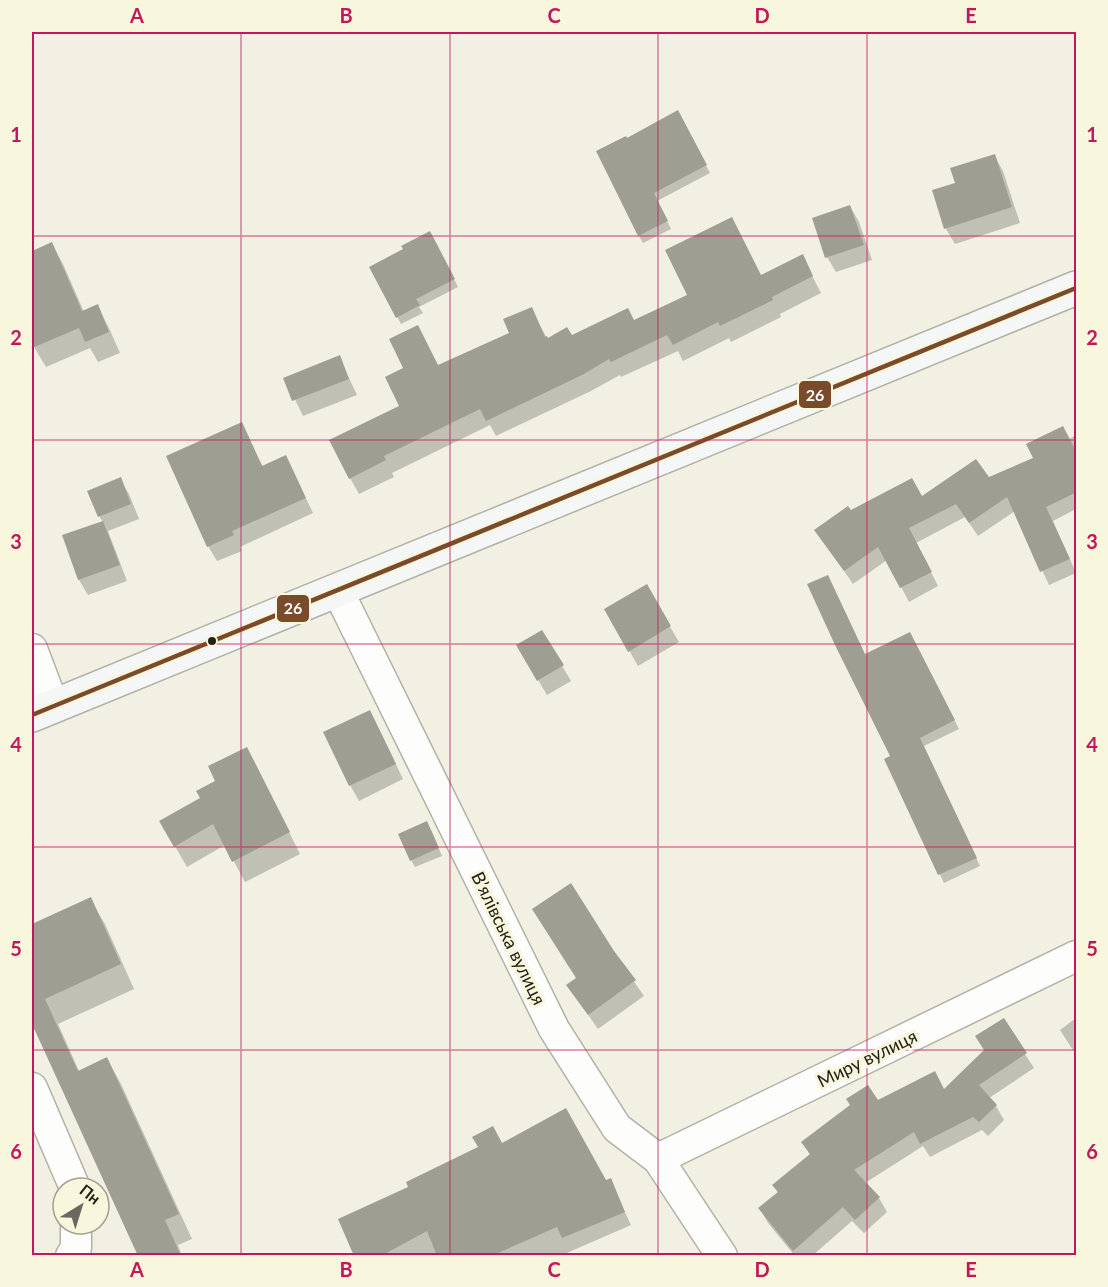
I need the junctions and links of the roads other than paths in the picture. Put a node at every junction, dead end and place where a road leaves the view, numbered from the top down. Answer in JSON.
{"nodes":[{"id":1,"x":1077,"y":288,"type":"edge"},
{"id":2,"x":338,"y":591,"type":"junction"},
{"id":3,"x":32,"y":649,"type":"edge"},
{"id":4,"x":43,"y":711,"type":"edge"},
{"id":5,"x":1077,"y":956,"type":"edge"},
{"id":6,"x":32,"y":1088,"type":"edge"},
{"id":7,"x":658,"y":1159,"type":"junction"},
{"id":8,"x":70,"y":1176,"type":"edge"},
{"id":9,"x":76,"y":1236,"type":"edge"},
{"id":10,"x":71,"y":1256,"type":"edge"},
{"id":11,"x":722,"y":1256,"type":"edge"}],
"edges":[{"from":1,"to":2,"type":"street"},
{"from":2,"to":4,"type":"street"},
{"from":2,"to":7,"type":"street","name":"В’ялівська вулиця"},
{"from":3,"to":4,"type":"street"},
{"from":5,"to":7,"type":"street","name":"Миру вулиця"},
{"from":6,"to":8,"type":"street"},
{"from":7,"to":11,"type":"street","name":"В’ялівська вулиця"},
{"from":9,"to":10,"type":"street"}]}
